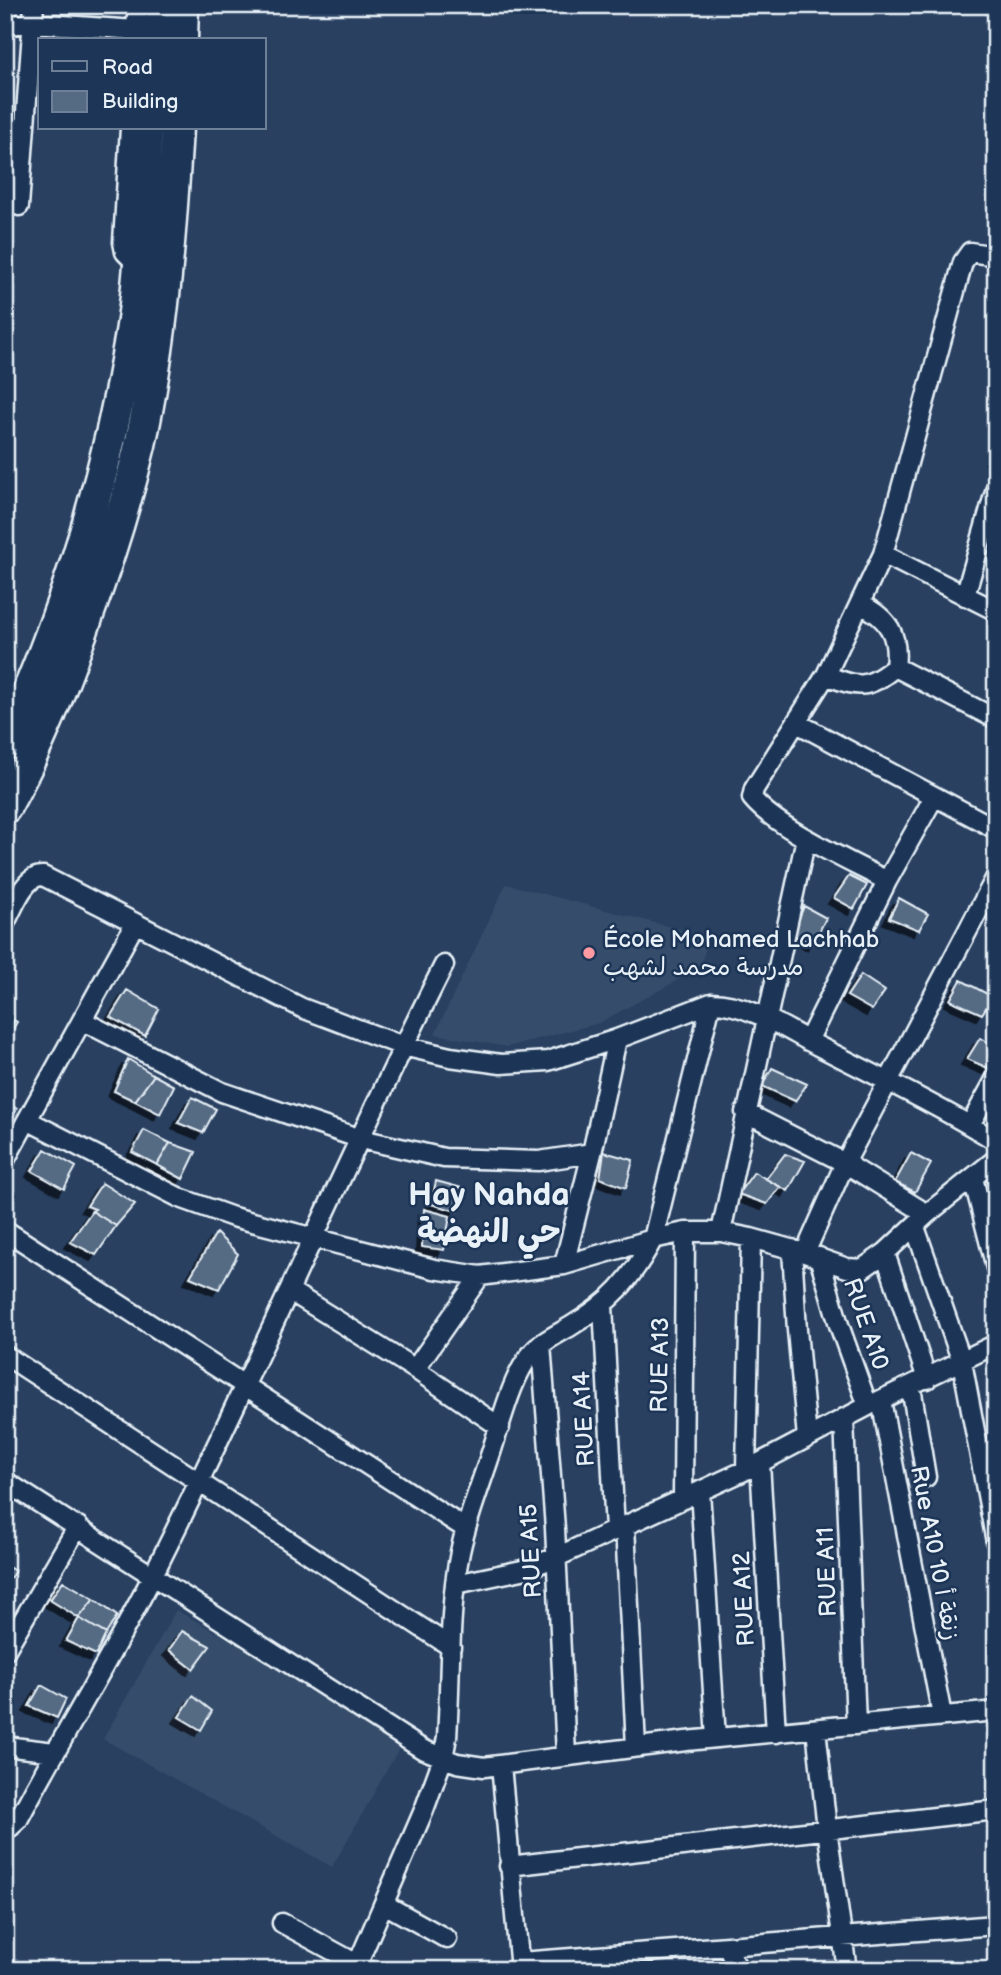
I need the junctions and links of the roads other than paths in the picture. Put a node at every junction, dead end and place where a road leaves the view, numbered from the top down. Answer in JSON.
{"nodes":[{"id":1,"x":138,"y":5,"type":"edge"},
{"id":2,"x":154,"y":5,"type":"edge"},
{"id":3,"x":184,"y":5,"type":"edge"},
{"id":4,"x":33,"y":14,"type":"edge"},
{"id":5,"x":5,"y":25,"type":"edge"},
{"id":6,"x":141,"y":37,"type":"edge"},
{"id":7,"x":181,"y":38,"type":"edge"},
{"id":8,"x":130,"y":130,"type":"edge"},
{"id":9,"x":146,"y":130,"type":"edge"},
{"id":10,"x":177,"y":130,"type":"edge"},
{"id":11,"x":24,"y":136,"type":"junction"},
{"id":12,"x":5,"y":137,"type":"edge"},
{"id":13,"x":19,"y":206,"type":"dead end"},
{"id":14,"x":996,"y":256,"type":"edge"},
{"id":15,"x":138,"y":264,"type":"junction"},
{"id":16,"x":996,"y":488,"type":"edge"},
{"id":17,"x":883,"y":554,"type":"junction"},
{"id":18,"x":965,"y":596,"type":"junction"},
{"id":19,"x":860,"y":604,"type":"junction"},
{"id":20,"x":996,"y":611,"type":"edge"},
{"id":21,"x":895,"y":667,"type":"junction"},
{"id":22,"x":826,"y":675,"type":"junction"},
{"id":23,"x":996,"y":719,"type":"edge"},
{"id":24,"x":797,"y":723,"type":"junction"},
{"id":25,"x":5,"y":743,"type":"edge"},
{"id":26,"x":933,"y":797,"type":"junction"},
{"id":27,"x":5,"y":808,"type":"edge"},
{"id":28,"x":996,"y":829,"type":"edge"},
{"id":29,"x":806,"y":838,"type":"junction"},
{"id":30,"x":996,"y":877,"type":"edge"},
{"id":31,"x":887,"y":881,"type":"junction"},
{"id":32,"x":5,"y":923,"type":"edge"},
{"id":33,"x":135,"y":924,"type":"junction"},
{"id":34,"x":444,"y":965,"type":"dead end"},
{"id":35,"x":712,"y":1003,"type":"junction"},
{"id":36,"x":766,"y":1020,"type":"junction"},
{"id":37,"x":83,"y":1021,"type":"junction"},
{"id":38,"x":617,"y":1039,"type":"junction"},
{"id":39,"x":808,"y":1041,"type":"junction"},
{"id":40,"x":403,"y":1046,"type":"junction"},
{"id":41,"x":996,"y":1078,"type":"edge"},
{"id":42,"x":889,"y":1082,"type":"junction"},
{"id":43,"x":745,"y":1112,"type":"junction"},
{"id":44,"x":27,"y":1120,"type":"junction"},
{"id":45,"x":970,"y":1125,"type":"junction"},
{"id":46,"x":361,"y":1139,"type":"junction"},
{"id":47,"x":996,"y":1141,"type":"edge"},
{"id":48,"x":592,"y":1153,"type":"junction"},
{"id":49,"x":996,"y":1158,"type":"edge"},
{"id":50,"x":5,"y":1160,"type":"edge"},
{"id":51,"x":845,"y":1163,"type":"junction"},
{"id":52,"x":973,"y":1178,"type":"junction"},
{"id":53,"x":921,"y":1220,"type":"junction"},
{"id":54,"x":5,"y":1230,"type":"edge"},
{"id":55,"x":685,"y":1232,"type":"junction"},
{"id":56,"x":721,"y":1232,"type":"junction"},
{"id":57,"x":751,"y":1238,"type":"junction"},
{"id":58,"x":314,"y":1239,"type":"junction"},
{"id":59,"x":653,"y":1239,"type":"junction"},
{"id":60,"x":805,"y":1253,"type":"junction"},
{"id":61,"x":885,"y":1253,"type":"junction"},
{"id":62,"x":564,"y":1265,"type":"junction"},
{"id":63,"x":996,"y":1268,"type":"edge"},
{"id":64,"x":480,"y":1276,"type":"junction"},
{"id":65,"x":290,"y":1291,"type":"junction"},
{"id":66,"x":603,"y":1306,"type":"junction"},
{"id":67,"x":996,"y":1343,"type":"edge"},
{"id":68,"x":541,"y":1344,"type":"junction"},
{"id":69,"x":5,"y":1355,"type":"edge"},
{"id":70,"x":962,"y":1362,"type":"junction"},
{"id":71,"x":415,"y":1369,"type":"junction"},
{"id":72,"x":928,"y":1378,"type":"junction"},
{"id":73,"x":244,"y":1386,"type":"junction"},
{"id":74,"x":911,"y":1387,"type":"junction"},
{"id":75,"x":875,"y":1403,"type":"junction"},
{"id":76,"x":844,"y":1418,"type":"junction"},
{"id":77,"x":499,"y":1427,"type":"junction"},
{"id":78,"x":807,"y":1438,"type":"junction"},
{"id":79,"x":753,"y":1467,"type":"junction"},
{"id":80,"x":926,"y":1477,"type":"dead end"},
{"id":81,"x":199,"y":1481,"type":"junction"},
{"id":82,"x":7,"y":1486,"type":"edge"},
{"id":83,"x":700,"y":1491,"type":"junction"},
{"id":84,"x":683,"y":1499,"type":"junction"},
{"id":85,"x":78,"y":1526,"type":"junction"},
{"id":86,"x":620,"y":1528,"type":"junction"},
{"id":87,"x":466,"y":1529,"type":"junction"},
{"id":88,"x":996,"y":1542,"type":"edge"},
{"id":89,"x":556,"y":1557,"type":"junction"},
{"id":90,"x":152,"y":1577,"type":"junction"},
{"id":91,"x":456,"y":1584,"type":"junction"},
{"id":92,"x":452,"y":1647,"type":"junction"},
{"id":93,"x":5,"y":1651,"type":"edge"},
{"id":94,"x":996,"y":1711,"type":"edge"},
{"id":95,"x":942,"y":1716,"type":"junction"},
{"id":96,"x":856,"y":1725,"type":"junction"},
{"id":97,"x":816,"y":1729,"type":"junction"},
{"id":98,"x":776,"y":1733,"type":"junction"},
{"id":99,"x":716,"y":1738,"type":"junction"},
{"id":100,"x":5,"y":1746,"type":"edge"},
{"id":101,"x":636,"y":1747,"type":"junction"},
{"id":102,"x":54,"y":1752,"type":"junction"},
{"id":103,"x":566,"y":1755,"type":"junction"},
{"id":104,"x":443,"y":1758,"type":"junction"},
{"id":105,"x":501,"y":1765,"type":"junction"},
{"id":106,"x":996,"y":1810,"type":"edge"},
{"id":107,"x":827,"y":1829,"type":"junction"},
{"id":108,"x":5,"y":1832,"type":"edge"},
{"id":109,"x":509,"y":1866,"type":"junction"},
{"id":110,"x":384,"y":1904,"type":"junction"},
{"id":111,"x":282,"y":1923,"type":"dead end"},
{"id":112,"x":996,"y":1925,"type":"edge"},
{"id":113,"x":842,"y":1937,"type":"junction"},
{"id":114,"x":447,"y":1939,"type":"dead end"},
{"id":115,"x":727,"y":1946,"type":"junction"},
{"id":116,"x":520,"y":1966,"type":"edge"},
{"id":117,"x":360,"y":1968,"type":"edge"},
{"id":118,"x":738,"y":1970,"type":"edge"},
{"id":119,"x":847,"y":1970,"type":"edge"}],
"edges":[{"from":1,"to":6,"type":"street"},
{"from":2,"to":6,"type":"highway"},
{"from":3,"to":7,"type":"highway"},
{"from":4,"to":5,"type":"street"},
{"from":4,"to":6,"type":"street"},
{"from":4,"to":11,"type":"street"},
{"from":8,"to":15,"type":"street"},
{"from":9,"to":15,"type":"highway"},
{"from":10,"to":27,"type":"highway"},
{"from":11,"to":12,"type":"street"},
{"from":11,"to":13,"type":"street"},
{"from":14,"to":17,"type":"street"},
{"from":15,"to":25,"type":"highway"},
{"from":16,"to":18,"type":"street"},
{"from":17,"to":18,"type":"street"},
{"from":17,"to":19,"type":"street"},
{"from":18,"to":20,"type":"street"},
{"from":19,"to":21,"type":"street"},
{"from":19,"to":22,"type":"street"},
{"from":21,"to":22,"type":"street"},
{"from":21,"to":23,"type":"street"},
{"from":22,"to":24,"type":"street"},
{"from":24,"to":26,"type":"street"},
{"from":24,"to":29,"type":"street"},
{"from":26,"to":28,"type":"street"},
{"from":26,"to":31,"type":"street"},
{"from":29,"to":31,"type":"street"},
{"from":29,"to":36,"type":"street"},
{"from":30,"to":42,"type":"street"},
{"from":31,"to":39,"type":"street"},
{"from":32,"to":33,"type":"street"},
{"from":33,"to":37,"type":"street"},
{"from":33,"to":40,"type":"street"},
{"from":34,"to":40,"type":"street"},
{"from":35,"to":36,"type":"street"},
{"from":35,"to":38,"type":"street"},
{"from":35,"to":59,"type":"street"},
{"from":36,"to":39,"type":"street"},
{"from":36,"to":43,"type":"street"},
{"from":37,"to":44,"type":"street"},
{"from":37,"to":46,"type":"street"},
{"from":38,"to":40,"type":"street"},
{"from":38,"to":48,"type":"street"},
{"from":39,"to":42,"type":"street"},
{"from":40,"to":46,"type":"street"},
{"from":41,"to":45,"type":"street"},
{"from":42,"to":45,"type":"street"},
{"from":42,"to":51,"type":"street"},
{"from":43,"to":51,"type":"street"},
{"from":43,"to":56,"type":"street"},
{"from":44,"to":50,"type":"street"},
{"from":44,"to":58,"type":"street"},
{"from":45,"to":47,"type":"street"},
{"from":46,"to":48,"type":"street"},
{"from":46,"to":58,"type":"street"},
{"from":48,"to":62,"type":"street"},
{"from":49,"to":52,"type":"street"},
{"from":51,"to":53,"type":"street"},
{"from":51,"to":60,"type":"street"},
{"from":52,"to":53,"type":"street"},
{"from":52,"to":63,"type":"street"},
{"from":53,"to":61,"type":"street"},
{"from":53,"to":70,"type":"street"},
{"from":54,"to":73,"type":"street"},
{"from":55,"to":56,"type":"street"},
{"from":55,"to":59,"type":"street"},
{"from":55,"to":84,"type":"street","name":"RUE A13"},
{"from":56,"to":57,"type":"street"},
{"from":57,"to":60,"type":"street"},
{"from":57,"to":79,"type":"street","name":"RUE A12"},
{"from":58,"to":64,"type":"street"},
{"from":58,"to":65,"type":"street"},
{"from":59,"to":62,"type":"street"},
{"from":59,"to":66,"type":"street"},
{"from":60,"to":61,"type":"street"},
{"from":60,"to":75,"type":"street","name":"RUE A10"},
{"from":60,"to":78,"type":"street"},
{"from":61,"to":72,"type":"street"},
{"from":62,"to":64,"type":"street"},
{"from":64,"to":71,"type":"street"},
{"from":65,"to":71,"type":"street"},
{"from":65,"to":73,"type":"street"},
{"from":66,"to":68,"type":"street"},
{"from":66,"to":86,"type":"street","name":"RUE A14"},
{"from":67,"to":70,"type":"street"},
{"from":68,"to":77,"type":"street"},
{"from":68,"to":89,"type":"street","name":"RUE A15"},
{"from":69,"to":81,"type":"street"},
{"from":70,"to":72,"type":"street"},
{"from":70,"to":88,"type":"street"},
{"from":71,"to":77,"type":"street"},
{"from":72,"to":74,"type":"street"},
{"from":73,"to":81,"type":"street"},
{"from":73,"to":87,"type":"street"},
{"from":74,"to":75,"type":"street"},
{"from":74,"to":80,"type":"street"},
{"from":75,"to":76,"type":"street"},
{"from":75,"to":95,"type":"street","name":"Rue A10 زنقة أ 10"},
{"from":76,"to":78,"type":"street"},
{"from":76,"to":96,"type":"street","name":"RUE A11"},
{"from":77,"to":87,"type":"street"},
{"from":78,"to":79,"type":"street"},
{"from":79,"to":83,"type":"street"},
{"from":79,"to":98,"type":"street","name":"RUE A12"},
{"from":81,"to":90,"type":"street"},
{"from":81,"to":92,"type":"street"},
{"from":82,"to":85,"type":"street"},
{"from":83,"to":84,"type":"street"},
{"from":83,"to":99,"type":"street"},
{"from":84,"to":86,"type":"street"},
{"from":85,"to":90,"type":"street"},
{"from":85,"to":93,"type":"street"},
{"from":86,"to":89,"type":"street"},
{"from":86,"to":101,"type":"street","name":"RUE A14"},
{"from":87,"to":91,"type":"street"},
{"from":89,"to":91,"type":"street"},
{"from":89,"to":103,"type":"street","name":"RUE A15"},
{"from":90,"to":102,"type":"street"},
{"from":90,"to":104,"type":"street"},
{"from":91,"to":92,"type":"street"},
{"from":92,"to":104,"type":"street"},
{"from":94,"to":95,"type":"street"},
{"from":95,"to":96,"type":"street"},
{"from":96,"to":97,"type":"street"},
{"from":97,"to":98,"type":"street"},
{"from":97,"to":107,"type":"street"},
{"from":98,"to":99,"type":"street"},
{"from":99,"to":101,"type":"street"},
{"from":100,"to":102,"type":"street"},
{"from":101,"to":103,"type":"street"},
{"from":102,"to":108,"type":"street"},
{"from":103,"to":105,"type":"street"},
{"from":104,"to":105,"type":"street"},
{"from":104,"to":110,"type":"street"},
{"from":105,"to":109,"type":"street"},
{"from":106,"to":107,"type":"street"},
{"from":107,"to":109,"type":"street"},
{"from":107,"to":113,"type":"street"},
{"from":109,"to":116,"type":"street"},
{"from":110,"to":114,"type":"street"},
{"from":110,"to":117,"type":"street"},
{"from":111,"to":117,"type":"street"},
{"from":112,"to":113,"type":"street"},
{"from":113,"to":115,"type":"street"},
{"from":113,"to":119,"type":"street"},
{"from":115,"to":116,"type":"street"},
{"from":115,"to":118,"type":"street"}]}
